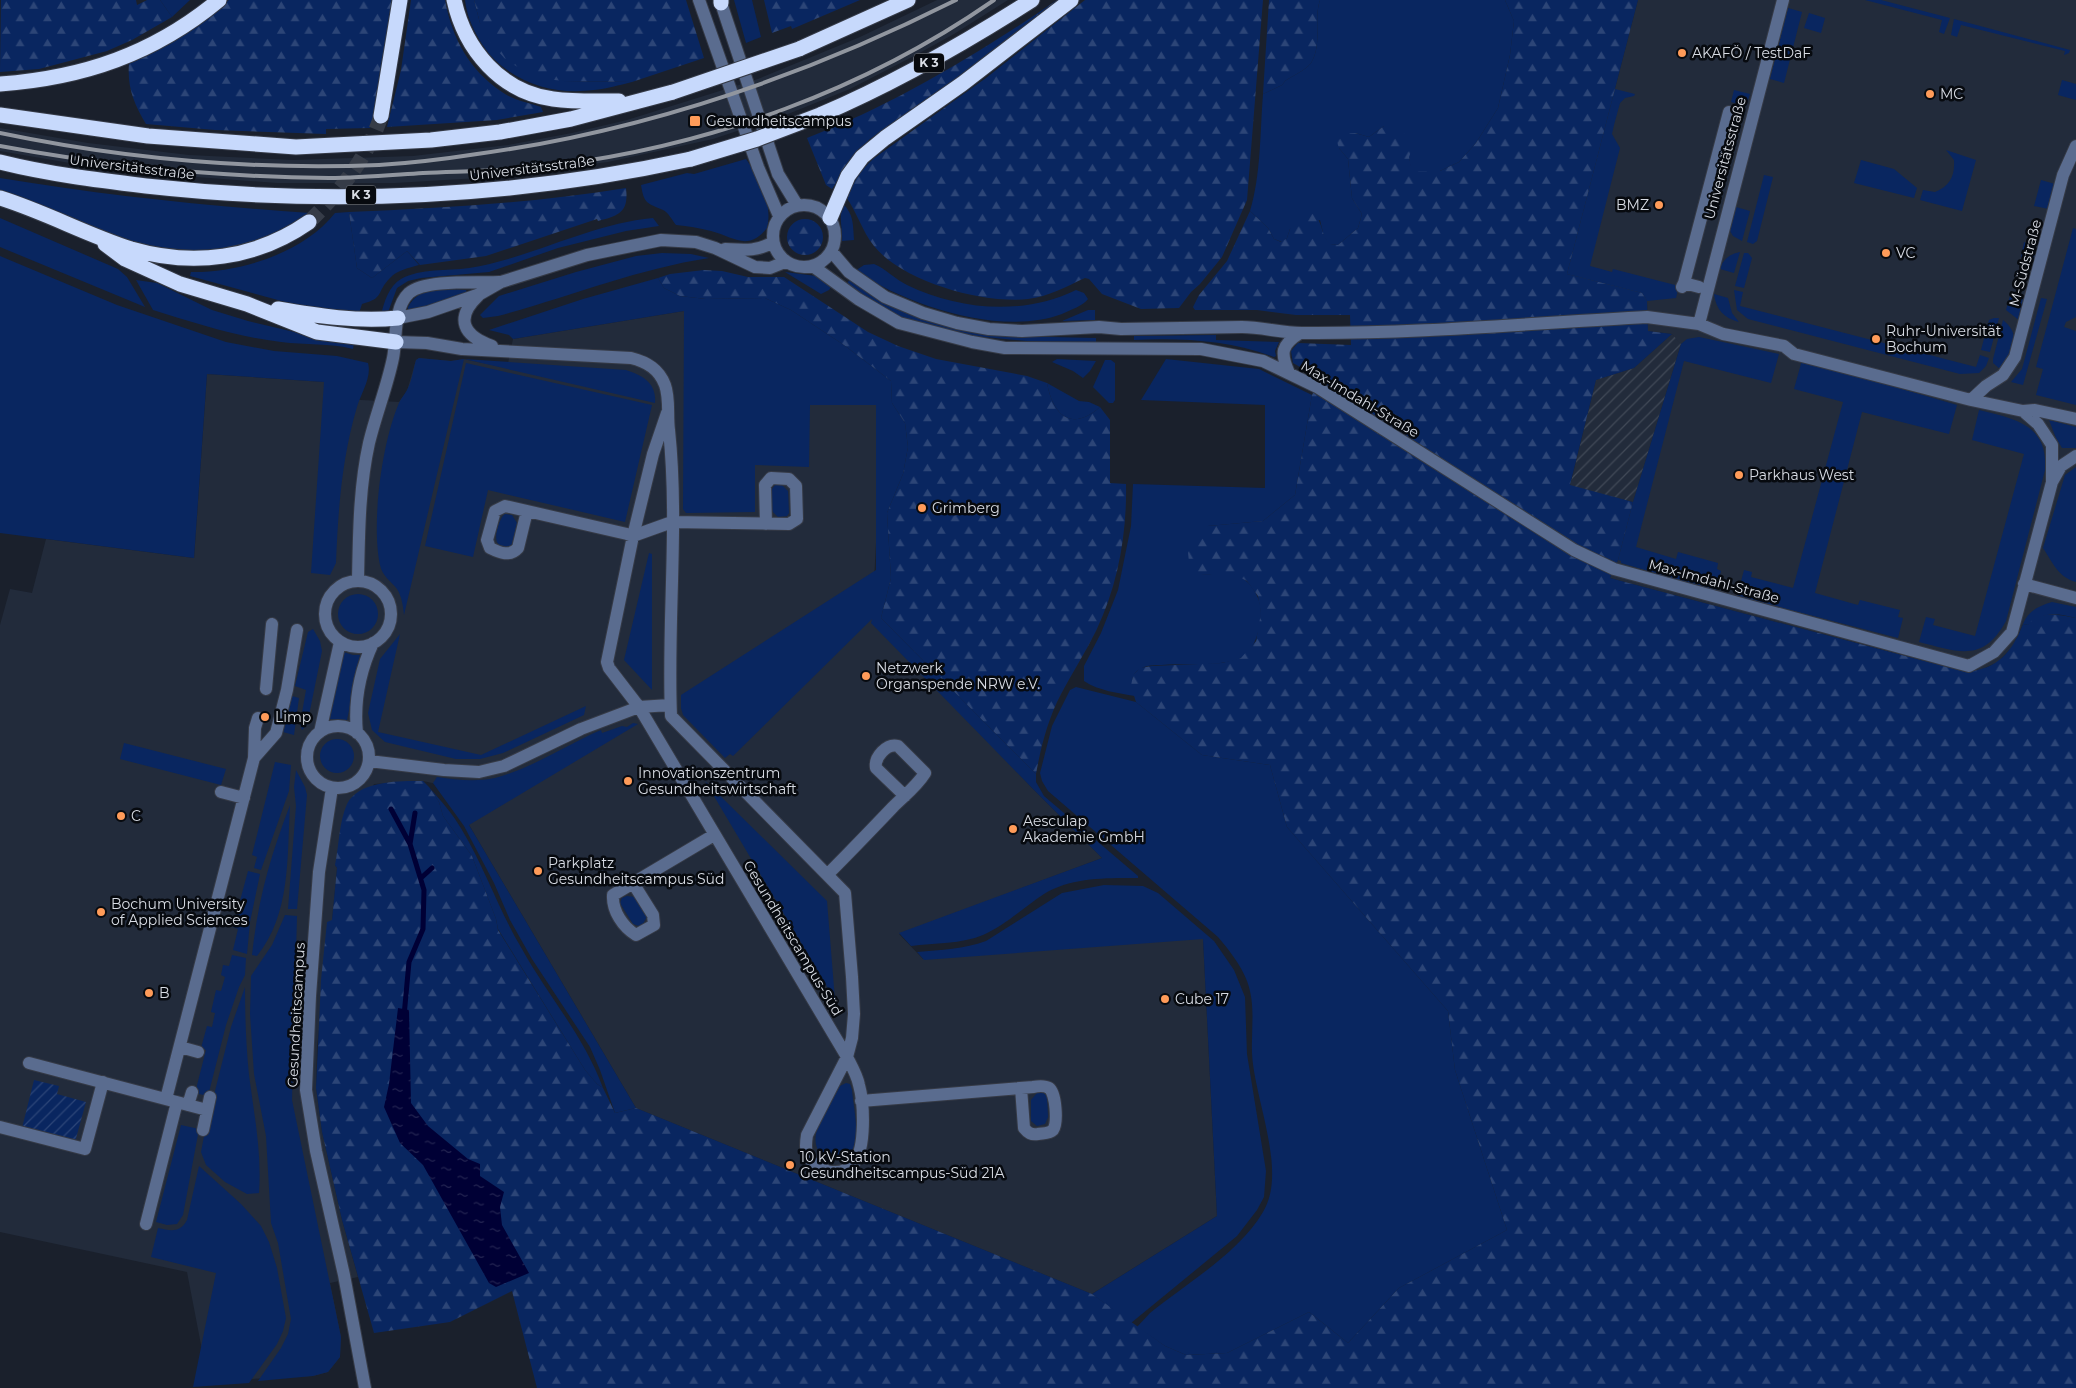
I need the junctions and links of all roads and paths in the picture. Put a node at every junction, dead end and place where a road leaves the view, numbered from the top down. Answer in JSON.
{"nodes":[{"id":1,"x":219,"y":0,"type":"edge"},
{"id":2,"x":400,"y":0,"type":"edge"},
{"id":3,"x":454,"y":0,"type":"edge"},
{"id":4,"x":699,"y":0,"type":"edge"},
{"id":5,"x":908,"y":0,"type":"edge"},
{"id":6,"x":1032,"y":0,"type":"edge"},
{"id":7,"x":1071,"y":0,"type":"edge"},
{"id":8,"x":1783,"y":0,"type":"edge"},
{"id":9,"x":720,"y":1,"type":"edge"},
{"id":10,"x":0,"y":84,"type":"edge"},
{"id":11,"x":645,"y":100,"type":"junction"},
{"id":12,"x":1729,"y":112,"type":"dead end"},
{"id":13,"x":0,"y":116,"type":"edge"},
{"id":14,"x":381,"y":116,"type":"tunnel mouth"},
{"id":15,"x":2076,"y":146,"type":"edge"},
{"id":16,"x":0,"y":162,"type":"edge"},
{"id":17,"x":0,"y":198,"type":"edge"},
{"id":18,"x":798,"y":205,"type":"junction"},
{"id":19,"x":780,"y":216,"type":"junction"},
{"id":20,"x":830,"y":218,"type":"junction"},
{"id":21,"x":309,"y":222,"type":"tunnel mouth"},
{"id":22,"x":92,"y":234,"type":"junction"},
{"id":23,"x":773,"y":242,"type":"junction"},
{"id":24,"x":716,"y":248,"type":"junction"},
{"id":25,"x":832,"y":252,"type":"junction"},
{"id":26,"x":785,"y":262,"type":"junction"},
{"id":27,"x":814,"y":267,"type":"junction"},
{"id":28,"x":501,"y":282,"type":"junction"},
{"id":29,"x":1699,"y":287,"type":"dead end"},
{"id":30,"x":480,"y":294,"type":"junction"},
{"id":31,"x":247,"y":304,"type":"junction"},
{"id":32,"x":398,"y":318,"type":"junction"},
{"id":33,"x":1699,"y":324,"type":"junction"},
{"id":34,"x":1120,"y":329,"type":"junction"},
{"id":35,"x":1300,"y":333,"type":"junction"},
{"id":36,"x":396,"y":342,"type":"junction"},
{"id":37,"x":498,"y":349,"type":"junction"},
{"id":38,"x":1121,"y":349,"type":"junction"},
{"id":39,"x":1289,"y":373,"type":"junction"},
{"id":40,"x":1971,"y":400,"type":"junction"},
{"id":41,"x":2023,"y":411,"type":"junction"},
{"id":42,"x":667,"y":413,"type":"junction"},
{"id":43,"x":2076,"y":419,"type":"edge"},
{"id":44,"x":2076,"y":456,"type":"edge"},
{"id":45,"x":2052,"y":482,"type":"junction"},
{"id":46,"x":527,"y":511,"type":"dead end"},
{"id":47,"x":672,"y":522,"type":"junction"},
{"id":48,"x":766,"y":524,"type":"dead end"},
{"id":49,"x":633,"y":536,"type":"junction"},
{"id":50,"x":358,"y":580,"type":"junction"},
{"id":51,"x":2024,"y":584,"type":"junction"},
{"id":52,"x":2076,"y":598,"type":"edge"},
{"id":53,"x":272,"y":624,"type":"dead end"},
{"id":54,"x":297,"y":630,"type":"dead end"},
{"id":55,"x":340,"y":642,"type":"junction"},
{"id":56,"x":373,"y":643,"type":"junction"},
{"id":57,"x":290,"y":691,"type":"junction"},
{"id":58,"x":670,"y":705,"type":"junction"},
{"id":59,"x":639,"y":707,"type":"junction"},
{"id":60,"x":258,"y":718,"type":"dead end"},
{"id":61,"x":320,"y":732,"type":"junction"},
{"id":62,"x":357,"y":733,"type":"junction"},
{"id":63,"x":254,"y":758,"type":"junction"},
{"id":64,"x":369,"y":761,"type":"junction"},
{"id":65,"x":332,"y":788,"type":"junction"},
{"id":66,"x":221,"y":792,"type":"dead end"},
{"id":67,"x":904,"y":796,"type":"dead end"},
{"id":68,"x":244,"y":798,"type":"junction"},
{"id":69,"x":714,"y":835,"type":"junction"},
{"id":70,"x":828,"y":874,"type":"junction"},
{"id":71,"x":634,"y":883,"type":"dead end"},
{"id":72,"x":180,"y":1047,"type":"junction"},
{"id":73,"x":198,"y":1052,"type":"dead end"},
{"id":74,"x":847,"y":1056,"type":"junction"},
{"id":75,"x":29,"y":1063,"type":"dead end"},
{"id":76,"x":103,"y":1082,"type":"junction"},
{"id":77,"x":1021,"y":1088,"type":"dead end"},
{"id":78,"x":181,"y":1099,"type":"junction"},
{"id":79,"x":861,"y":1101,"type":"junction"},
{"id":80,"x":0,"y":1127,"type":"edge"},
{"id":81,"x":203,"y":1130,"type":"dead end"},
{"id":82,"x":146,"y":1224,"type":"dead end"},
{"id":83,"x":365,"y":1388,"type":"edge"}],
"edges":[{"from":1,"to":10,"type":"highway"},
{"from":2,"to":14,"type":"highway"},
{"from":3,"to":11,"type":"highway"},
{"from":4,"to":19,"type":"street"},
{"from":5,"to":11,"type":"highway","bridge":true},
{"from":6,"to":16,"type":"highway","name":"Universitätsstraße","number":"K 3","bridge":true},
{"from":7,"to":20,"type":"highway"},
{"from":8,"to":33,"type":"street","name":"Universitätsstraße"},
{"from":9,"to":18,"type":"street"},
{"from":11,"to":13,"type":"highway"},
{"from":12,"to":29,"type":"street","name":"Universitätsstraße"},
{"from":15,"to":40,"type":"street","name":"M-Südstraße"},
{"from":17,"to":22,"type":"highway"},
{"from":18,"to":19,"type":"street"},
{"from":18,"to":20,"type":"street"},
{"from":19,"to":23,"type":"street"},
{"from":20,"to":25,"type":"street"},
{"from":21,"to":22,"type":"highway"},
{"from":22,"to":31,"type":"highway"},
{"from":23,"to":24,"type":"street"},
{"from":23,"to":26,"type":"street"},
{"from":24,"to":26,"type":"street"},
{"from":24,"to":28,"type":"street"},
{"from":25,"to":27,"type":"street"},
{"from":25,"to":34,"type":"street"},
{"from":26,"to":27,"type":"street","name":"Max-Imdahl-Straße"},
{"from":27,"to":38,"type":"street","name":"Max-Imdahl-Straße"},
{"from":28,"to":30,"type":"street"},
{"from":28,"to":32,"type":"street"},
{"from":30,"to":32,"type":"street"},
{"from":30,"to":37,"type":"street","name":"Gesundheitscampus-Süd"},
{"from":31,"to":32,"type":"highway"},
{"from":31,"to":36,"type":"highway"},
{"from":32,"to":36,"type":"street"},
{"from":33,"to":35,"type":"street"},
{"from":33,"to":40,"type":"street"},
{"from":34,"to":35,"type":"street"},
{"from":34,"to":38,"type":"street"},
{"from":35,"to":39,"type":"street","name":"Max-Imdahl-Straße"},
{"from":36,"to":37,"type":"street","name":"Gesundheitscampus-Süd"},
{"from":36,"to":50,"type":"street"},
{"from":37,"to":42,"type":"street","name":"Gesundheitscampus-Süd"},
{"from":38,"to":39,"type":"street","name":"Max-Imdahl-Straße"},
{"from":39,"to":51,"type":"street","name":"Max-Imdahl-Straße"},
{"from":40,"to":41,"type":"street"},
{"from":41,"to":43,"type":"street"},
{"from":41,"to":45,"type":"street","name":"Max-Imdahl-Straße"},
{"from":42,"to":47,"type":"street","name":"Gesundheitscampus-Süd"},
{"from":42,"to":49,"type":"street","name":"Gesundheitscampus-Süd"},
{"from":44,"to":45,"type":"street","name":"Max-Imdahl-Straße"},
{"from":45,"to":51,"type":"street","name":"Max-Imdahl-Straße"},
{"from":46,"to":49,"type":"street"},
{"from":47,"to":48,"type":"street"},
{"from":47,"to":49,"type":"street"},
{"from":47,"to":58,"type":"street","name":"Gesundheitscampus-Süd"},
{"from":49,"to":59,"type":"street","name":"Gesundheitscampus-Süd"},
{"from":50,"to":55,"type":"street"},
{"from":50,"to":56,"type":"street"},
{"from":51,"to":52,"type":"street"},
{"from":53,"to":57,"type":"street"},
{"from":54,"to":57,"type":"street"},
{"from":55,"to":56,"type":"street"},
{"from":55,"to":61,"type":"street"},
{"from":56,"to":62,"type":"street"},
{"from":57,"to":63,"type":"street"},
{"from":58,"to":59,"type":"street"},
{"from":58,"to":70,"type":"street","name":"Gesundheitscampus-Süd"},
{"from":59,"to":64,"type":"street"},
{"from":59,"to":69,"type":"street","name":"Gesundheitscampus-Süd"},
{"from":60,"to":63,"type":"street"},
{"from":61,"to":62,"type":"street"},
{"from":61,"to":65,"type":"street"},
{"from":62,"to":64,"type":"street"},
{"from":63,"to":68,"type":"street"},
{"from":64,"to":65,"type":"street"},
{"from":65,"to":83,"type":"street","name":"Gesundheitscampus"},
{"from":66,"to":68,"type":"street"},
{"from":67,"to":70,"type":"street"},
{"from":68,"to":72,"type":"street"},
{"from":69,"to":71,"type":"street"},
{"from":69,"to":74,"type":"street","name":"Gesundheitscampus-Süd"},
{"from":70,"to":74,"type":"street","name":"Gesundheitscampus-Süd"},
{"from":72,"to":73,"type":"street"},
{"from":72,"to":78,"type":"street"},
{"from":74,"to":79,"type":"street","name":"Gesundheitscampus-Süd"},
{"from":74,"to":79,"type":"street","name":"Gesundheitscampus-Süd"},
{"from":75,"to":76,"type":"street"},
{"from":76,"to":78,"type":"street"},
{"from":76,"to":80,"type":"street"},
{"from":77,"to":79,"type":"street"},
{"from":78,"to":81,"type":"street"},
{"from":78,"to":82,"type":"street"}]}
